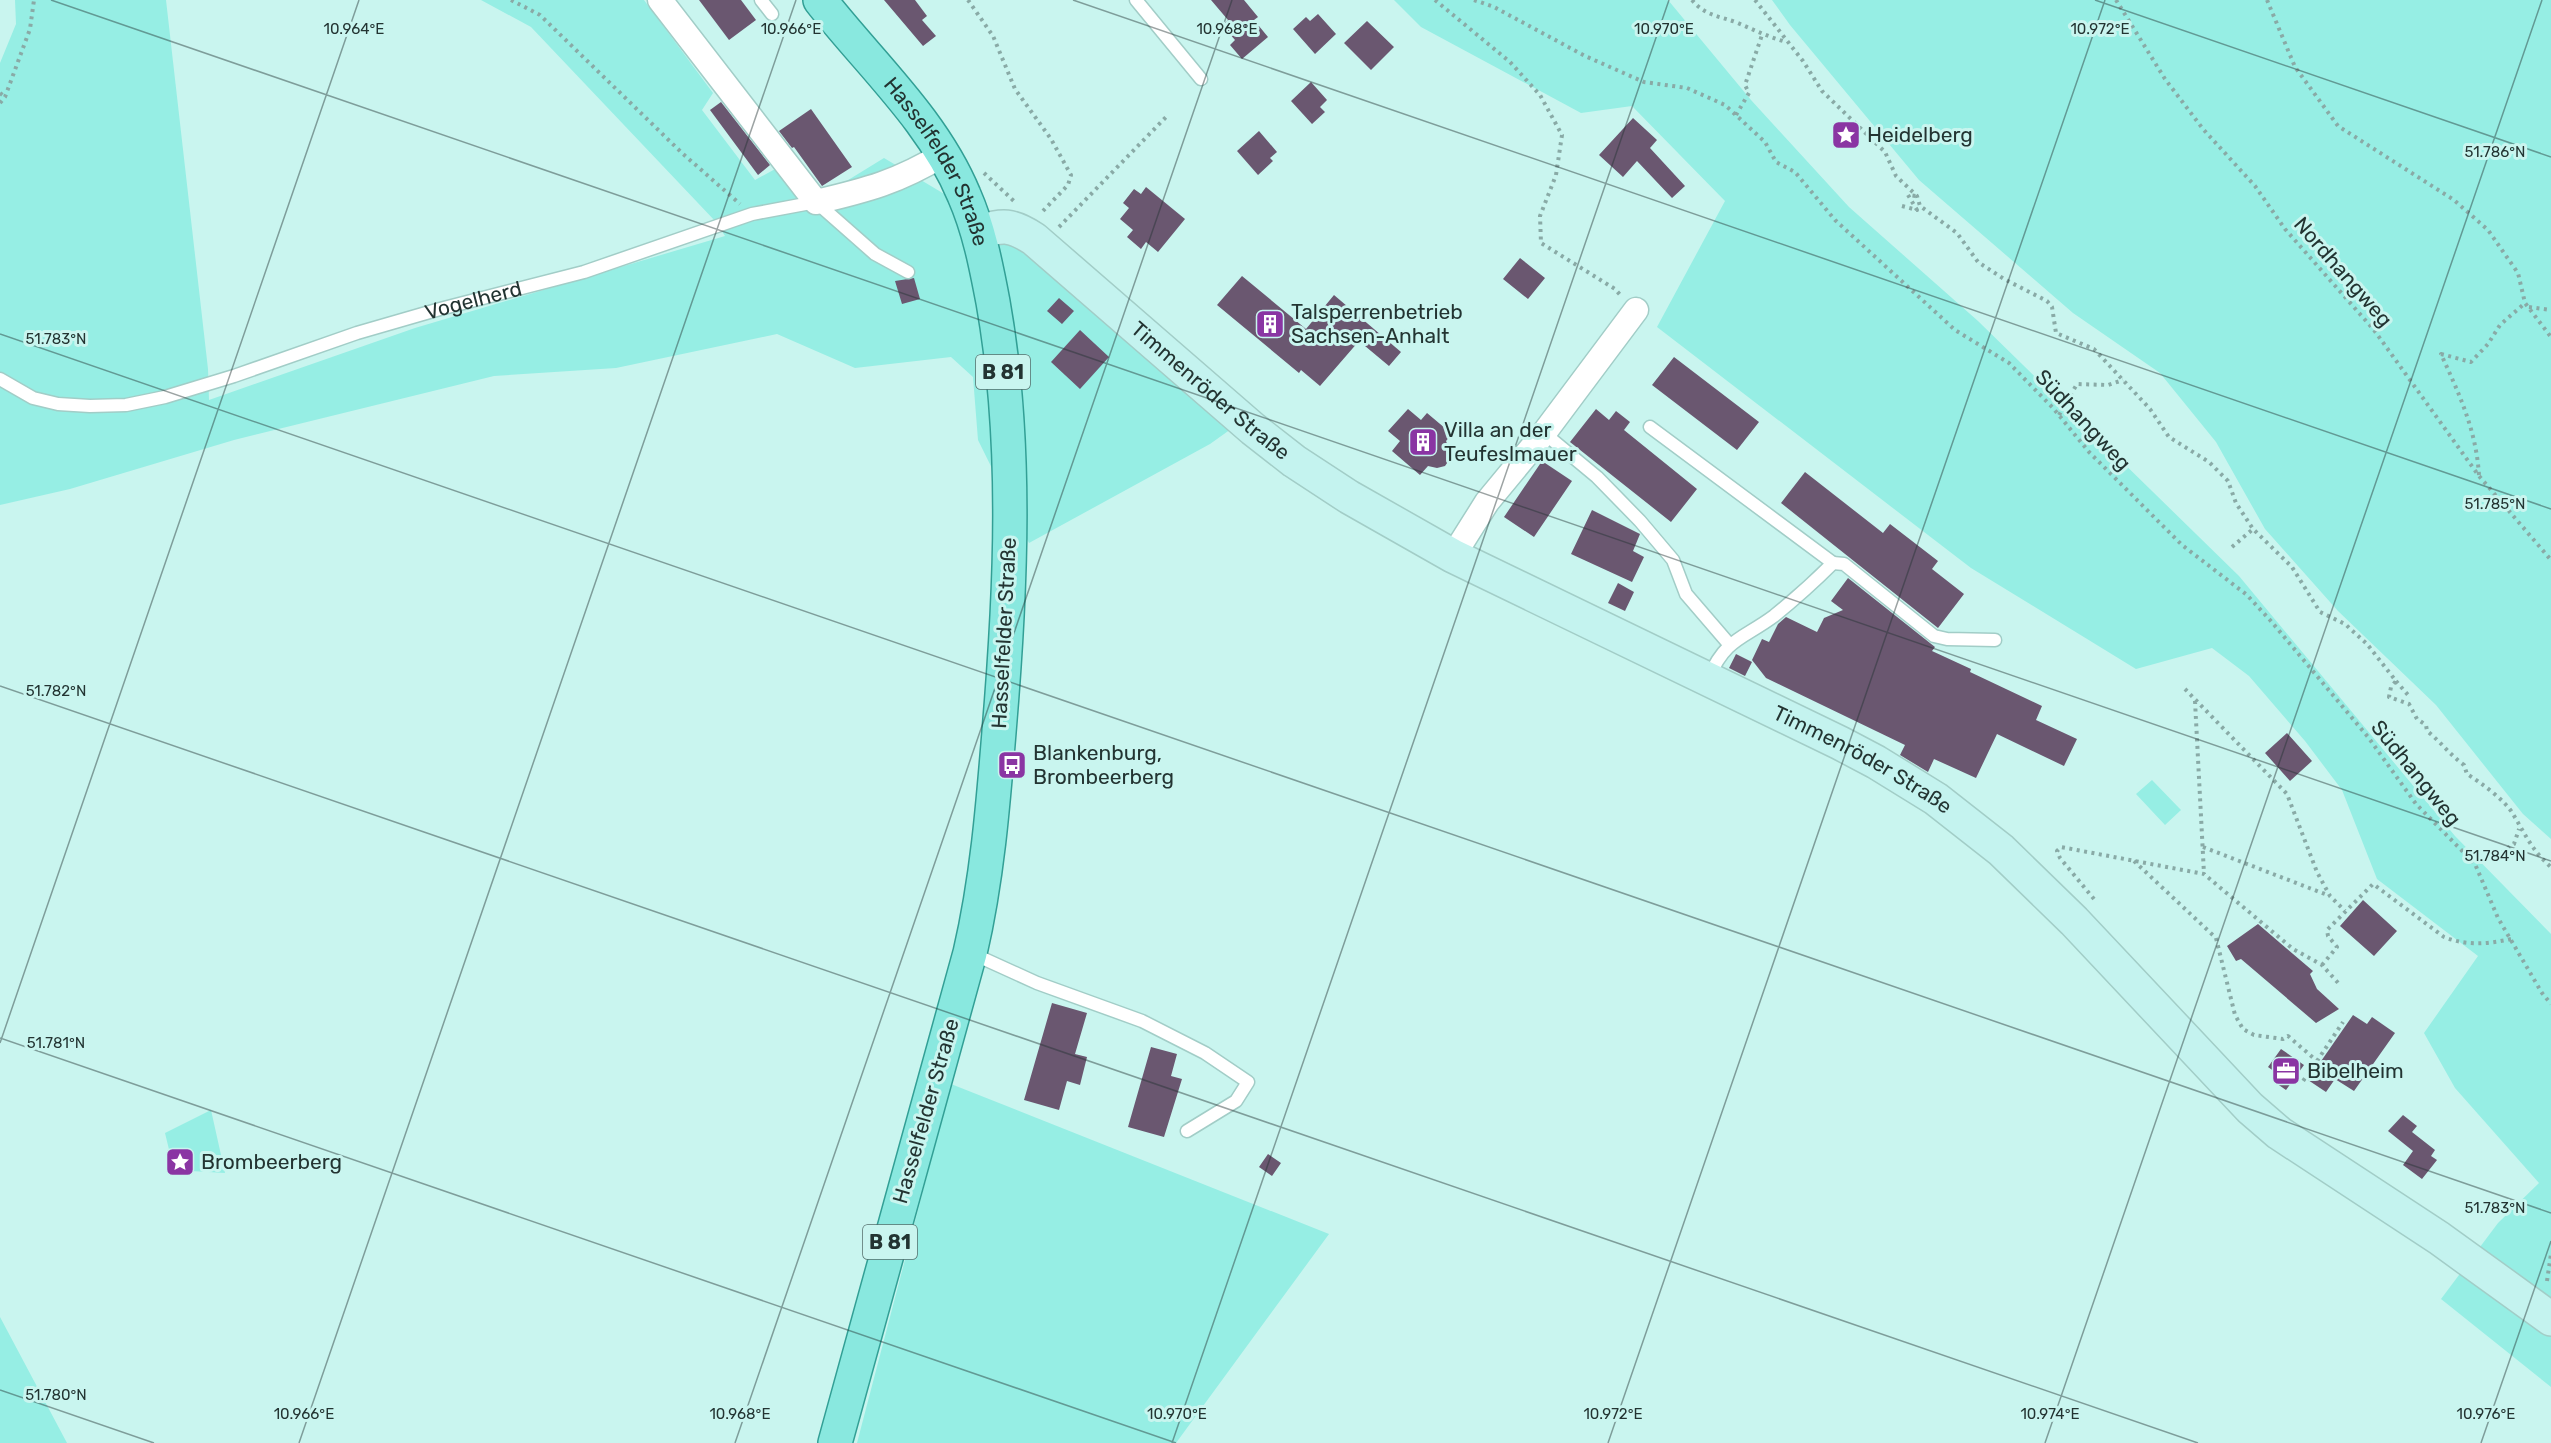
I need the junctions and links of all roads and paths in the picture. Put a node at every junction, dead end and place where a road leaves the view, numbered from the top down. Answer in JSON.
{"nodes":[{"id":1,"x":34,"y":0,"type":"edge"},
{"id":2,"x":511,"y":0,"type":"edge"},
{"id":3,"x":660,"y":0,"type":"edge"},
{"id":4,"x":761,"y":0,"type":"edge"},
{"id":5,"x":820,"y":0,"type":"edge"},
{"id":6,"x":968,"y":0,"type":"edge"},
{"id":7,"x":1136,"y":0,"type":"edge"},
{"id":8,"x":1435,"y":0,"type":"edge"},
{"id":9,"x":1474,"y":0,"type":"edge"},
{"id":10,"x":1692,"y":0,"type":"edge"},
{"id":11,"x":1755,"y":0,"type":"edge"},
{"id":12,"x":2116,"y":0,"type":"edge"},
{"id":13,"x":2267,"y":0,"type":"edge"},
{"id":14,"x":772,"y":14,"type":"dead end"},
{"id":15,"x":1762,"y":35,"type":"junction"},
{"id":16,"x":1788,"y":42,"type":"junction"},
{"id":17,"x":1201,"y":79,"type":"dead end"},
{"id":18,"x":0,"y":93,"type":"edge"},
{"id":19,"x":5,"y":97,"type":"junction"},
{"id":20,"x":0,"y":103,"type":"edge"},
{"id":21,"x":1168,"y":115,"type":"dead end"},
{"id":22,"x":1736,"y":115,"type":"junction"},
{"id":23,"x":944,"y":154,"type":"junction"},
{"id":24,"x":1917,"y":196,"type":"junction"},
{"id":25,"x":816,"y":202,"type":"junction"},
{"id":26,"x":1902,"y":206,"type":"dead end"},
{"id":27,"x":752,"y":214,"type":"junction"},
{"id":28,"x":978,"y":232,"type":"junction"},
{"id":29,"x":1039,"y":233,"type":"junction"},
{"id":30,"x":908,"y":273,"type":"dead end"},
{"id":31,"x":2527,"y":305,"type":"junction"},
{"id":32,"x":1636,"y":310,"type":"joint"},
{"id":33,"x":2551,"y":310,"type":"edge"},
{"id":34,"x":2551,"y":337,"type":"edge"},
{"id":35,"x":0,"y":379,"type":"edge"},
{"id":36,"x":2123,"y":380,"type":"junction"},
{"id":37,"x":2059,"y":415,"type":"junction"},
{"id":38,"x":1650,"y":428,"type":"dead end"},
{"id":39,"x":1544,"y":433,"type":"junction"},
{"id":40,"x":2479,"y":476,"type":"junction"},
{"id":41,"x":2253,"y":529,"type":"junction"},
{"id":42,"x":2232,"y":548,"type":"dead end"},
{"id":43,"x":1453,"y":556,"type":"junction"},
{"id":44,"x":2551,"y":560,"type":"edge"},
{"id":45,"x":1833,"y":563,"type":"junction"},
{"id":46,"x":1995,"y":640,"type":"dead end"},
{"id":47,"x":1729,"y":644,"type":"junction"},
{"id":48,"x":1708,"y":679,"type":"junction"},
{"id":49,"x":2396,"y":681,"type":"junction"},
{"id":50,"x":2185,"y":689,"type":"dead end"},
{"id":51,"x":2408,"y":696,"type":"dead end"},
{"id":52,"x":2195,"y":700,"type":"junction"},
{"id":53,"x":2519,"y":828,"type":"junction"},
{"id":54,"x":2203,"y":847,"type":"junction"},
{"id":55,"x":2495,"y":857,"type":"dead end"},
{"id":56,"x":2134,"y":861,"type":"junction"},
{"id":57,"x":2551,"y":867,"type":"edge"},
{"id":58,"x":2204,"y":874,"type":"junction"},
{"id":59,"x":2330,"y":896,"type":"junction"},
{"id":60,"x":2094,"y":898,"type":"dead end"},
{"id":61,"x":2345,"y":911,"type":"junction"},
{"id":62,"x":2511,"y":939,"type":"junction"},
{"id":63,"x":970,"y":953,"type":"junction"},
{"id":64,"x":2322,"y":965,"type":"junction"},
{"id":65,"x":2340,"y":985,"type":"dead end"},
{"id":66,"x":2551,"y":1004,"type":"edge"},
{"id":67,"x":2343,"y":1023,"type":"dead end"},
{"id":68,"x":2317,"y":1060,"type":"junction"},
{"id":69,"x":2303,"y":1081,"type":"dead end"},
{"id":70,"x":1187,"y":1131,"type":"dead end"},
{"id":71,"x":2551,"y":1254,"type":"edge"},
{"id":72,"x":2547,"y":1281,"type":"dead end"},
{"id":73,"x":2551,"y":1319,"type":"edge"},
{"id":74,"x":835,"y":1443,"type":"edge"}],
"edges":[{"from":1,"to":19,"type":"path"},
{"from":2,"to":27,"type":"path"},
{"from":3,"to":25,"type":"street"},
{"from":4,"to":14,"type":"lane"},
{"from":5,"to":23,"type":"main road","name":"Hasselfelder Straße","number":"B 81"},
{"from":6,"to":29,"type":"path"},
{"from":7,"to":17,"type":"lane"},
{"from":8,"to":32,"type":"path"},
{"from":9,"to":22,"type":"path","name":"Südhangweg"},
{"from":10,"to":15,"type":"path"},
{"from":11,"to":16,"type":"path"},
{"from":12,"to":40,"type":"path","name":"Nordhangweg"},
{"from":13,"to":31,"type":"path"},
{"from":15,"to":16,"type":"path"},
{"from":15,"to":22,"type":"path"},
{"from":16,"to":24,"type":"path"},
{"from":18,"to":19,"type":"path"},
{"from":19,"to":20,"type":"path"},
{"from":21,"to":29,"type":"path"},
{"from":22,"to":37,"type":"path","name":"Südhangweg"},
{"from":23,"to":25,"type":"street","name":"Vogelherd"},
{"from":23,"to":28,"type":"main road","name":"Hasselfelder Straße","number":"B 81"},
{"from":24,"to":26,"type":"path"},
{"from":24,"to":36,"type":"path"},
{"from":25,"to":27,"type":"lane","name":"Vogelherd"},
{"from":25,"to":30,"type":"lane"},
{"from":27,"to":35,"type":"lane","name":"Vogelherd"},
{"from":28,"to":29,"type":"main road","name":"Timmenröder Straße"},
{"from":28,"to":63,"type":"main road","name":"Hasselfelder Straße","number":"B 81"},
{"from":29,"to":43,"type":"main road","name":"Timmenröder Straße"},
{"from":31,"to":33,"type":"path"},
{"from":31,"to":34,"type":"path"},
{"from":31,"to":40,"type":"path"},
{"from":32,"to":39,"type":"street"},
{"from":36,"to":37,"type":"path"},
{"from":36,"to":41,"type":"path"},
{"from":37,"to":62,"type":"path","name":"Südhangweg"},
{"from":38,"to":45,"type":"lane"},
{"from":39,"to":43,"type":"street"},
{"from":39,"to":47,"type":"lane"},
{"from":40,"to":44,"type":"path","name":"Nordhangweg"},
{"from":41,"to":42,"type":"path"},
{"from":41,"to":49,"type":"path"},
{"from":43,"to":48,"type":"main road","name":"Timmenröder Straße"},
{"from":45,"to":46,"type":"lane"},
{"from":45,"to":47,"type":"lane"},
{"from":47,"to":48,"type":"lane"},
{"from":48,"to":73,"type":"main road","name":"Timmenröder Straße"},
{"from":49,"to":51,"type":"path"},
{"from":49,"to":53,"type":"path"},
{"from":50,"to":52,"type":"path"},
{"from":52,"to":54,"type":"path"},
{"from":52,"to":59,"type":"path"},
{"from":53,"to":55,"type":"path"},
{"from":53,"to":57,"type":"path"},
{"from":54,"to":58,"type":"path"},
{"from":54,"to":59,"type":"path"},
{"from":56,"to":58,"type":"path"},
{"from":56,"to":60,"type":"path"},
{"from":56,"to":68,"type":"path"},
{"from":58,"to":64,"type":"path"},
{"from":59,"to":61,"type":"path"},
{"from":61,"to":62,"type":"path"},
{"from":61,"to":64,"type":"path"},
{"from":62,"to":66,"type":"path","name":"Südhangweg"},
{"from":63,"to":70,"type":"lane"},
{"from":63,"to":74,"type":"main road","name":"Hasselfelder Straße","number":"B 81"},
{"from":64,"to":65,"type":"path"},
{"from":67,"to":68,"type":"path"},
{"from":68,"to":69,"type":"path"},
{"from":71,"to":72,"type":"path"}]}
